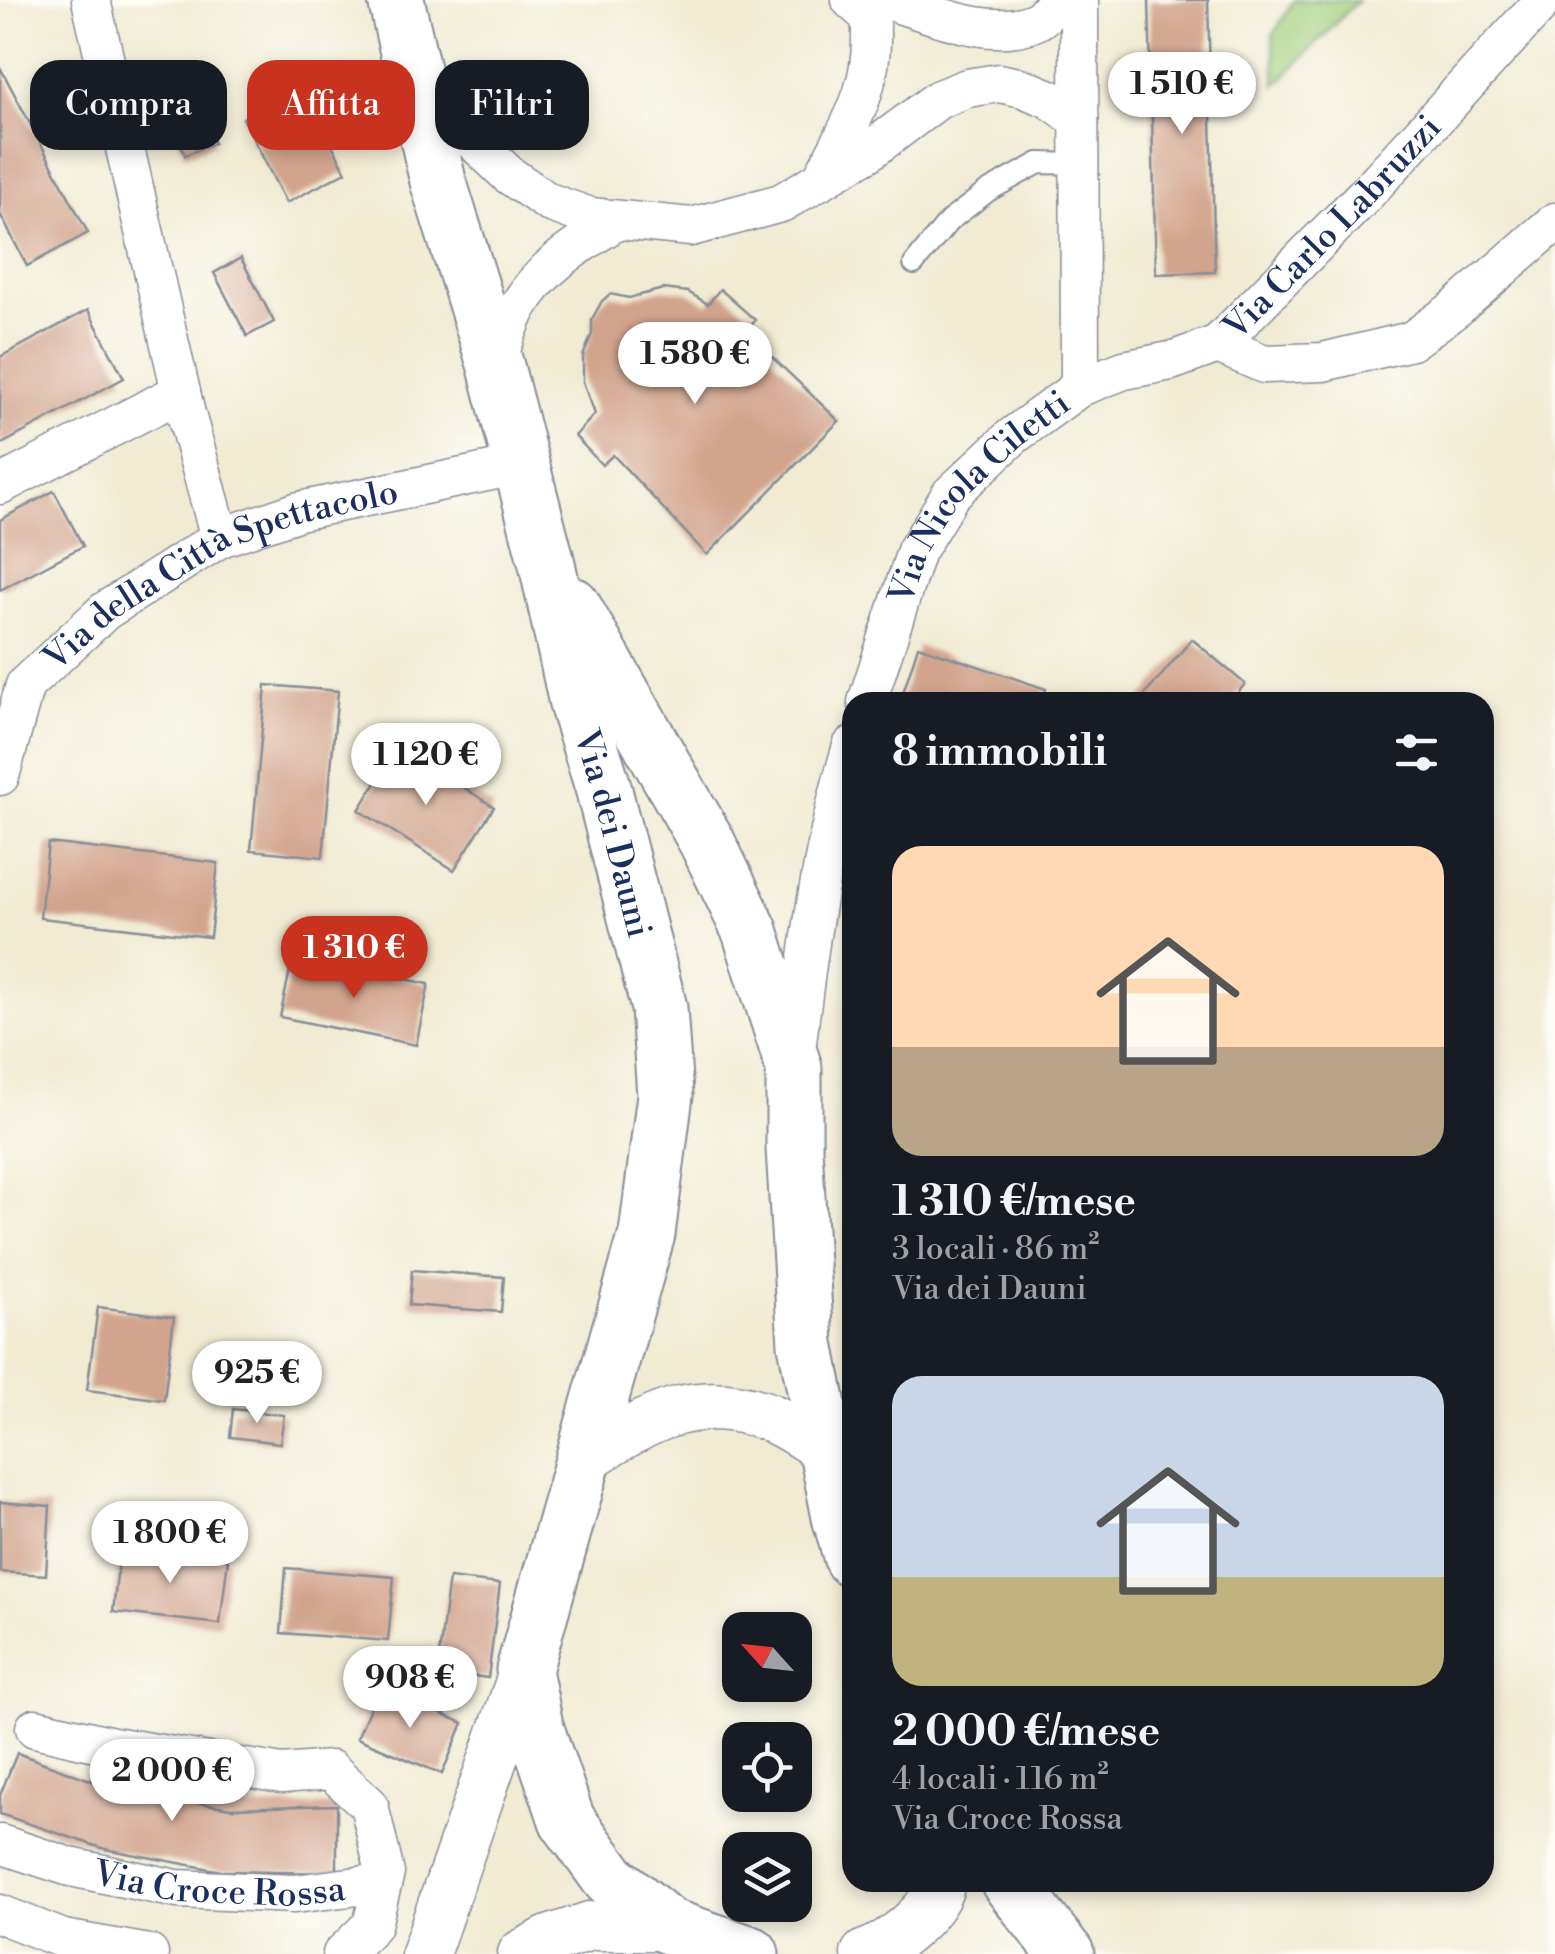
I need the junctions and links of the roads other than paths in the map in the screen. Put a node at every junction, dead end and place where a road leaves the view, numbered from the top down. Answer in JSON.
{"nodes":[{"id":1,"x":92,"y":0,"type":"edge"},
{"id":2,"x":396,"y":0,"type":"edge"},
{"id":3,"x":851,"y":0,"type":"edge"},
{"id":4,"x":886,"y":0,"type":"edge"},
{"id":5,"x":1057,"y":0,"type":"edge"},
{"id":6,"x":1080,"y":0,"type":"edge"},
{"id":7,"x":1544,"y":0,"type":"edge"},
{"id":8,"x":416,"y":78,"type":"junction"},
{"id":9,"x":1079,"y":120,"type":"junction"},
{"id":10,"x":1080,"y":164,"type":"junction"},
{"id":11,"x":821,"y":180,"type":"junction"},
{"id":12,"x":618,"y":220,"type":"junction"},
{"id":13,"x":1555,"y":222,"type":"edge"},
{"id":14,"x":914,"y":264,"type":"dead end"},
{"id":15,"x":1218,"y":344,"type":"junction"},
{"id":16,"x":495,"y":363,"type":"junction"},
{"id":17,"x":1080,"y":387,"type":"junction"},
{"id":18,"x":180,"y":392,"type":"junction"},
{"id":19,"x":520,"y":466,"type":"junction"},
{"id":20,"x":0,"y":484,"type":"edge"},
{"id":21,"x":220,"y":538,"type":"junction"},
{"id":22,"x":548,"y":564,"type":"junction"},
{"id":23,"x":869,"y":692,"type":"edge"},
{"id":24,"x":0,"y":776,"type":"edge"},
{"id":25,"x":842,"y":786,"type":"edge"},
{"id":26,"x":794,"y":1068,"type":"junction"},
{"id":27,"x":826,"y":1450,"type":"junction"},
{"id":28,"x":582,"y":1460,"type":"junction"},
{"id":29,"x":842,"y":1517,"type":"edge"},
{"id":30,"x":524,"y":1670,"type":"junction"},
{"id":31,"x":35,"y":1728,"type":"dead end"},
{"id":32,"x":0,"y":1844,"type":"edge"},
{"id":33,"x":382,"y":1883,"type":"junction"},
{"id":34,"x":939,"y":1892,"type":"edge"},
{"id":35,"x":1016,"y":1892,"type":"edge"},
{"id":36,"x":0,"y":1914,"type":"edge"},
{"id":37,"x":668,"y":1926,"type":"junction"},
{"id":38,"x":149,"y":1954,"type":"edge"},
{"id":39,"x":342,"y":1954,"type":"edge"},
{"id":40,"x":425,"y":1954,"type":"edge"},
{"id":41,"x":522,"y":1954,"type":"edge"},
{"id":42,"x":751,"y":1954,"type":"edge"},
{"id":43,"x":865,"y":1954,"type":"edge"},
{"id":44,"x":1066,"y":1954,"type":"edge"}],
"edges":[{"from":1,"to":18,"type":"street"},
{"from":2,"to":8,"type":"main road","name":"Via dei Dauni"},
{"from":3,"to":11,"type":"street"},
{"from":4,"to":5,"type":"street"},
{"from":6,"to":9,"type":"street","name":"Via Nicola Ciletti"},
{"from":7,"to":15,"type":"street","name":"Via Carlo Labruzzi"},
{"from":8,"to":12,"type":"street"},
{"from":8,"to":16,"type":"main road","name":"Via dei Dauni"},
{"from":9,"to":10,"type":"street","name":"Via Nicola Ciletti"},
{"from":9,"to":11,"type":"street"},
{"from":10,"to":14,"type":"lane"},
{"from":10,"to":17,"type":"street","name":"Via Nicola Ciletti"},
{"from":11,"to":12,"type":"street"},
{"from":12,"to":16,"type":"street"},
{"from":13,"to":15,"type":"street"},
{"from":15,"to":17,"type":"street","name":"Via Carlo Labruzzi"},
{"from":16,"to":19,"type":"main road","name":"Via dei Dauni"},
{"from":17,"to":23,"type":"street","name":"Via Nicola Ciletti"},
{"from":18,"to":20,"type":"street"},
{"from":18,"to":21,"type":"street"},
{"from":19,"to":21,"type":"street","name":"Via della Città Spettacolo"},
{"from":19,"to":22,"type":"main road","name":"Via dei Dauni"},
{"from":21,"to":24,"type":"street","name":"Via della Città Spettacolo"},
{"from":22,"to":26,"type":"main road"},
{"from":22,"to":28,"type":"main road","name":"Via dei Dauni"},
{"from":25,"to":26,"type":"street"},
{"from":26,"to":27,"type":"main road"},
{"from":27,"to":28,"type":"street"},
{"from":27,"to":29,"type":"main road"},
{"from":28,"to":30,"type":"main road","name":"Via dei Dauni"},
{"from":30,"to":37,"type":"main road"},
{"from":30,"to":40,"type":"street"},
{"from":31,"to":33,"type":"street","name":"Via Croce Rossa"},
{"from":32,"to":33,"type":"street","name":"Via Croce Rossa"},
{"from":33,"to":39,"type":"street","name":"Via Croce Rossa"},
{"from":34,"to":43,"type":"street"},
{"from":35,"to":44,"type":"main road"},
{"from":36,"to":38,"type":"street","name":"Via Croce Rossa"},
{"from":37,"to":41,"type":"street"},
{"from":37,"to":42,"type":"main road"}]}
